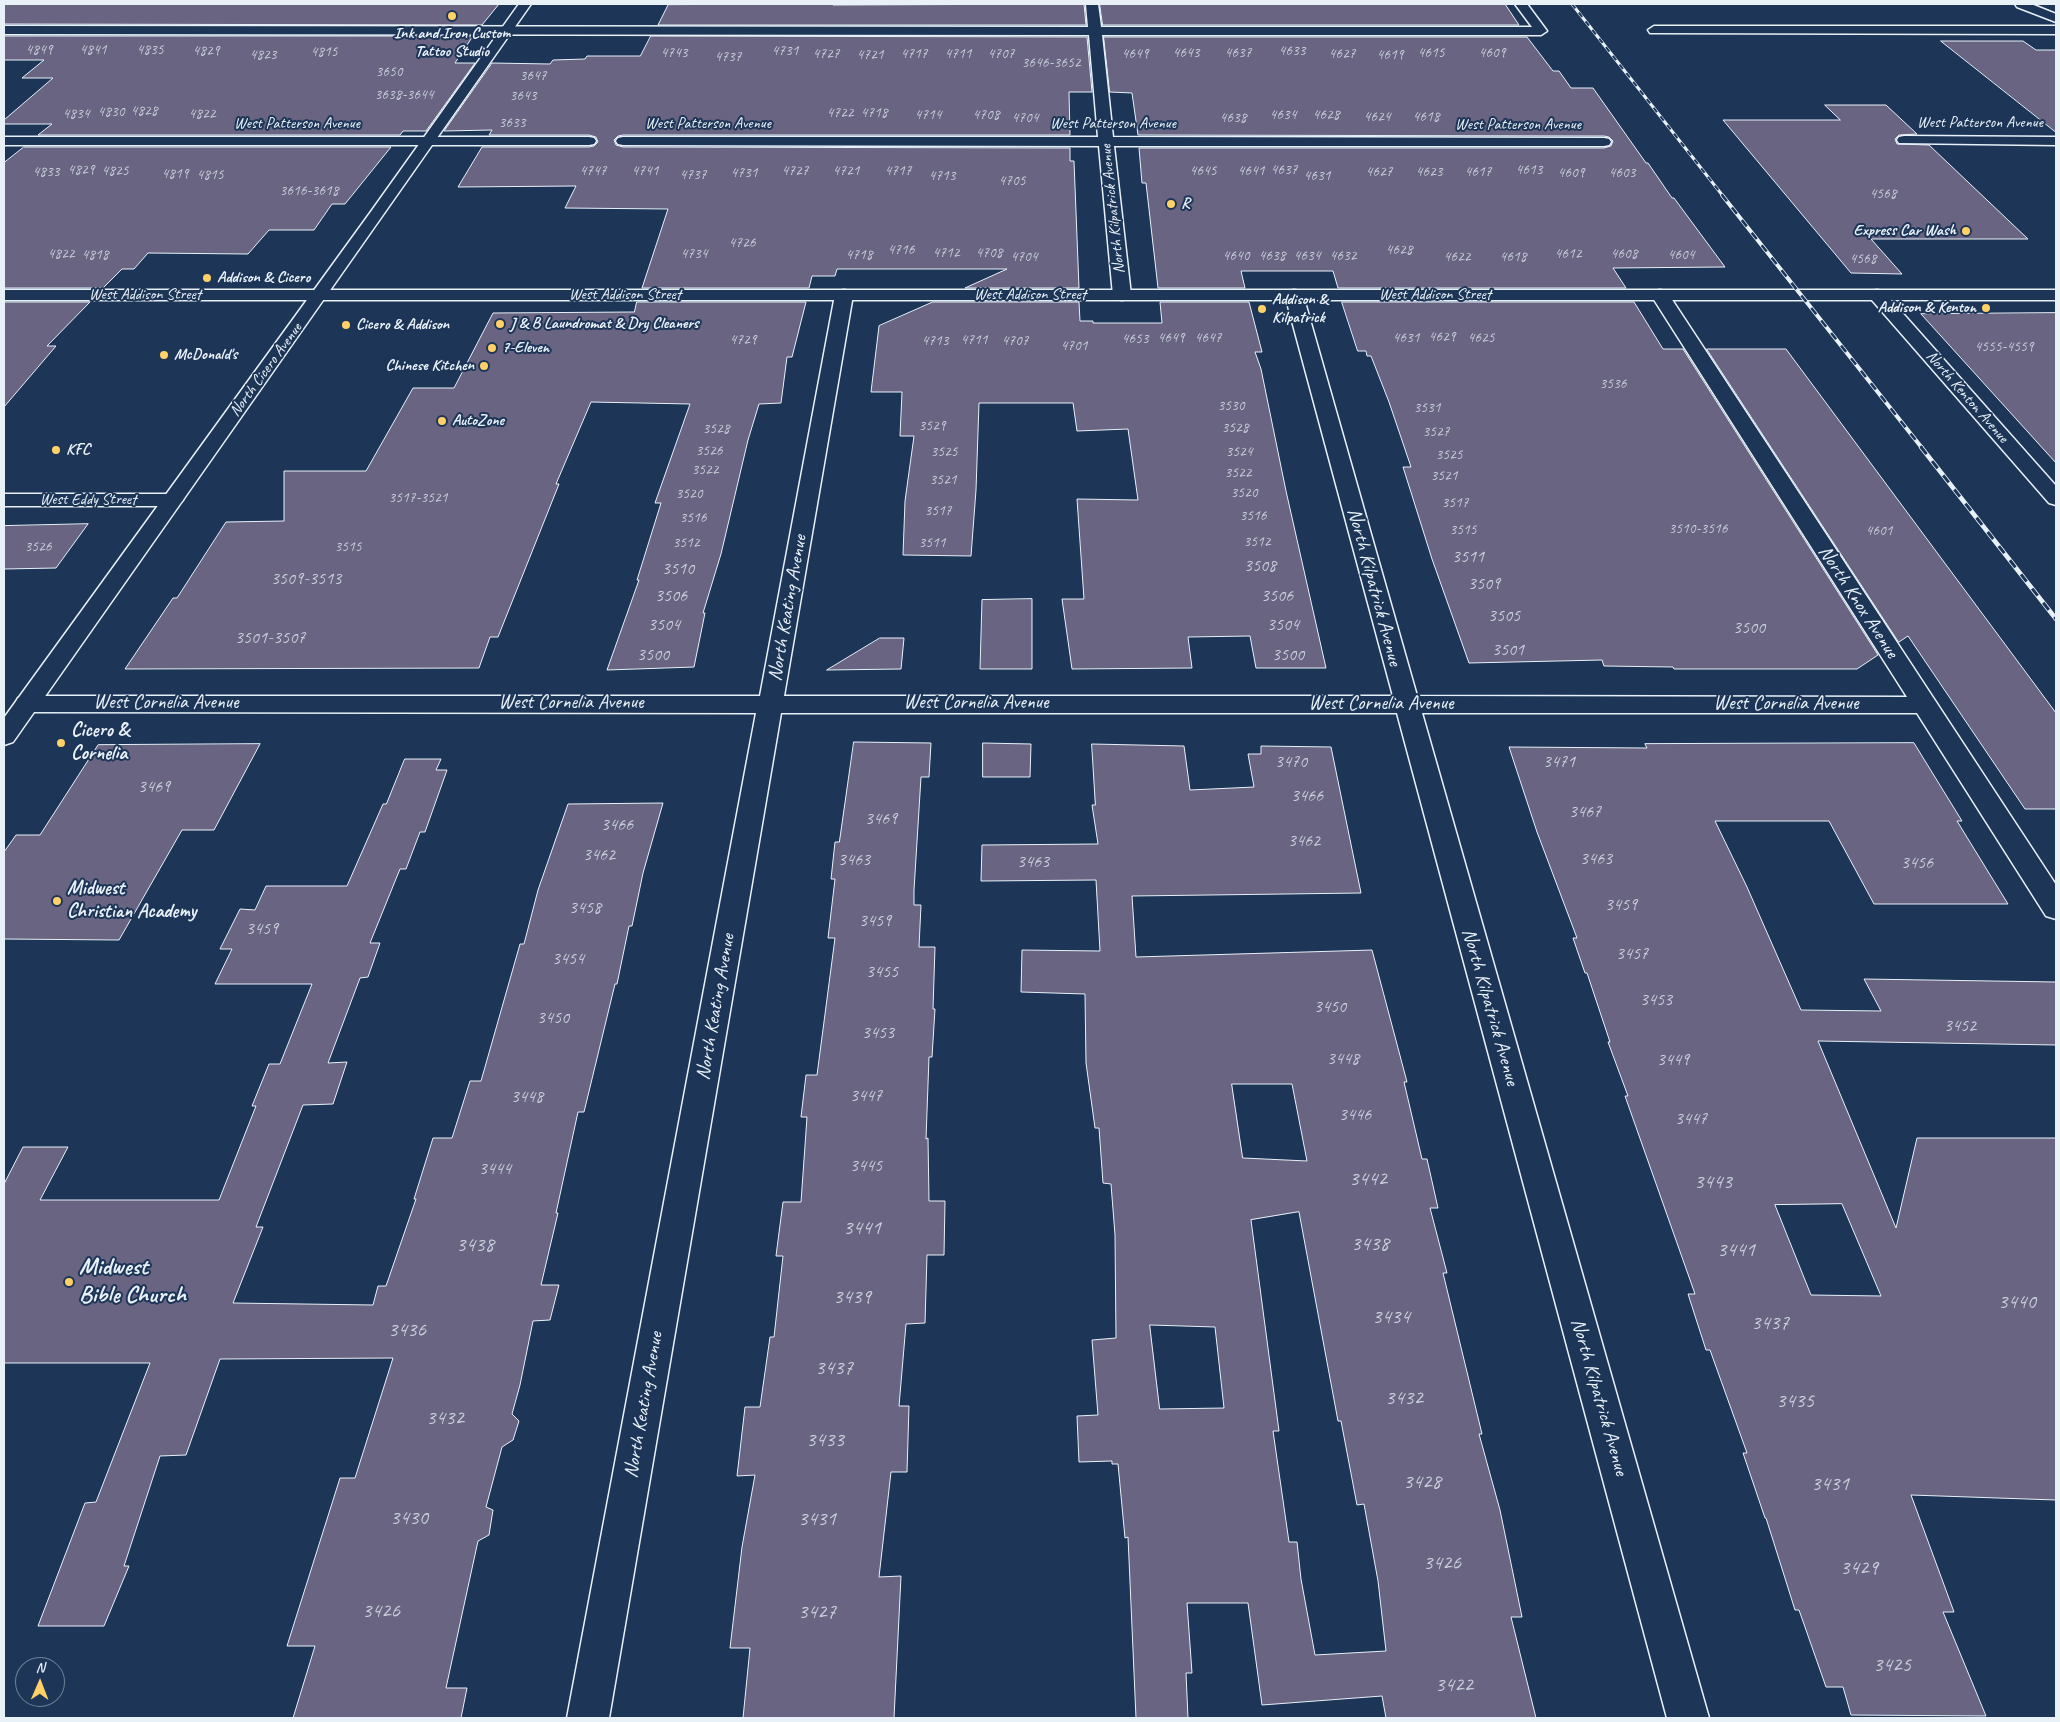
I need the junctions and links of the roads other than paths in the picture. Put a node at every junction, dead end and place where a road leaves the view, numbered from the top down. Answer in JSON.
{"nodes":[{"id":1,"x":525,"y":4,"type":"edge"},
{"id":2,"x":1092,"y":4,"type":"edge"},
{"id":3,"x":1521,"y":4,"type":"edge"},
{"id":4,"x":2021,"y":4,"type":"edge"},
{"id":5,"x":2056,"y":18,"type":"edge"},
{"id":6,"x":4,"y":30,"type":"edge"},
{"id":7,"x":507,"y":30,"type":"junction"},
{"id":8,"x":1095,"y":30,"type":"junction"},
{"id":9,"x":1654,"y":30,"type":"dead end"},
{"id":10,"x":2056,"y":30,"type":"edge"},
{"id":11,"x":1904,"y":140,"type":"dead end"},
{"id":12,"x":4,"y":141,"type":"edge"},
{"id":13,"x":429,"y":141,"type":"junction"},
{"id":14,"x":590,"y":141,"type":"dead end"},
{"id":15,"x":623,"y":141,"type":"dead end"},
{"id":16,"x":2056,"y":141,"type":"edge"},
{"id":17,"x":1106,"y":142,"type":"junction"},
{"id":18,"x":1604,"y":142,"type":"dead end"},
{"id":19,"x":4,"y":295,"type":"edge"},
{"id":20,"x":320,"y":295,"type":"junction"},
{"id":21,"x":844,"y":295,"type":"junction"},
{"id":22,"x":1122,"y":295,"type":"junction"},
{"id":23,"x":1294,"y":295,"type":"junction"},
{"id":24,"x":1660,"y":295,"type":"junction"},
{"id":25,"x":1877,"y":295,"type":"junction"},
{"id":26,"x":2056,"y":295,"type":"edge"},
{"id":27,"x":2056,"y":499,"type":"edge"},
{"id":28,"x":4,"y":500,"type":"edge"},
{"id":29,"x":172,"y":500,"type":"junction"},
{"id":30,"x":770,"y":703,"type":"junction"},
{"id":31,"x":27,"y":704,"type":"junction"},
{"id":32,"x":1407,"y":704,"type":"junction"},
{"id":33,"x":1925,"y":704,"type":"junction"},
{"id":34,"x":4,"y":736,"type":"edge"},
{"id":35,"x":2056,"y":908,"type":"edge"},
{"id":36,"x":588,"y":1718,"type":"edge"},
{"id":37,"x":1688,"y":1718,"type":"edge"}],
"edges":[{"from":1,"to":7,"type":"street","name":"North Cicero Avenue"},
{"from":2,"to":8,"type":"street","name":"North Kilpatrick Avenue"},
{"from":3,"to":8,"type":"street"},
{"from":4,"to":5,"type":"street"},
{"from":6,"to":7,"type":"street"},
{"from":7,"to":8,"type":"street"},
{"from":7,"to":13,"type":"street","name":"North Cicero Avenue"},
{"from":8,"to":17,"type":"street","name":"North Kilpatrick Avenue"},
{"from":9,"to":10,"type":"street"},
{"from":11,"to":16,"type":"street","name":"West Patterson Avenue"},
{"from":12,"to":13,"type":"street","name":"West Patterson Avenue"},
{"from":13,"to":14,"type":"street","name":"West Patterson Avenue"},
{"from":13,"to":20,"type":"street","name":"North Cicero Avenue"},
{"from":15,"to":17,"type":"street","name":"West Patterson Avenue"},
{"from":17,"to":18,"type":"street","name":"West Patterson Avenue"},
{"from":17,"to":22,"type":"street","name":"North Kilpatrick Avenue"},
{"from":19,"to":20,"type":"street","name":"West Addison Street"},
{"from":20,"to":21,"type":"street","name":"West Addison Street"},
{"from":20,"to":29,"type":"street","name":"North Cicero Avenue"},
{"from":21,"to":22,"type":"street","name":"West Addison Street"},
{"from":21,"to":30,"type":"street","name":"North Keating Avenue"},
{"from":22,"to":23,"type":"street","name":"West Addison Street"},
{"from":23,"to":24,"type":"street","name":"West Addison Street"},
{"from":23,"to":32,"type":"street","name":"North Kilpatrick Avenue"},
{"from":24,"to":25,"type":"street","name":"West Addison Street"},
{"from":24,"to":33,"type":"street","name":"North Knox Avenue"},
{"from":25,"to":26,"type":"street","name":"West Addison Street"},
{"from":25,"to":27,"type":"street","name":"North Kenton Avenue"},
{"from":28,"to":29,"type":"street","name":"West Eddy Street"},
{"from":29,"to":31,"type":"street","name":"North Cicero Avenue"},
{"from":30,"to":31,"type":"street","name":"West Cornelia Avenue"},
{"from":30,"to":32,"type":"street","name":"West Cornelia Avenue"},
{"from":30,"to":36,"type":"street","name":"North Keating Avenue"},
{"from":31,"to":34,"type":"street","name":"North Cicero Avenue"},
{"from":32,"to":33,"type":"street","name":"West Cornelia Avenue"},
{"from":32,"to":37,"type":"street","name":"North Kilpatrick Avenue"},
{"from":33,"to":35,"type":"street","name":"North Knox Avenue"}]}
